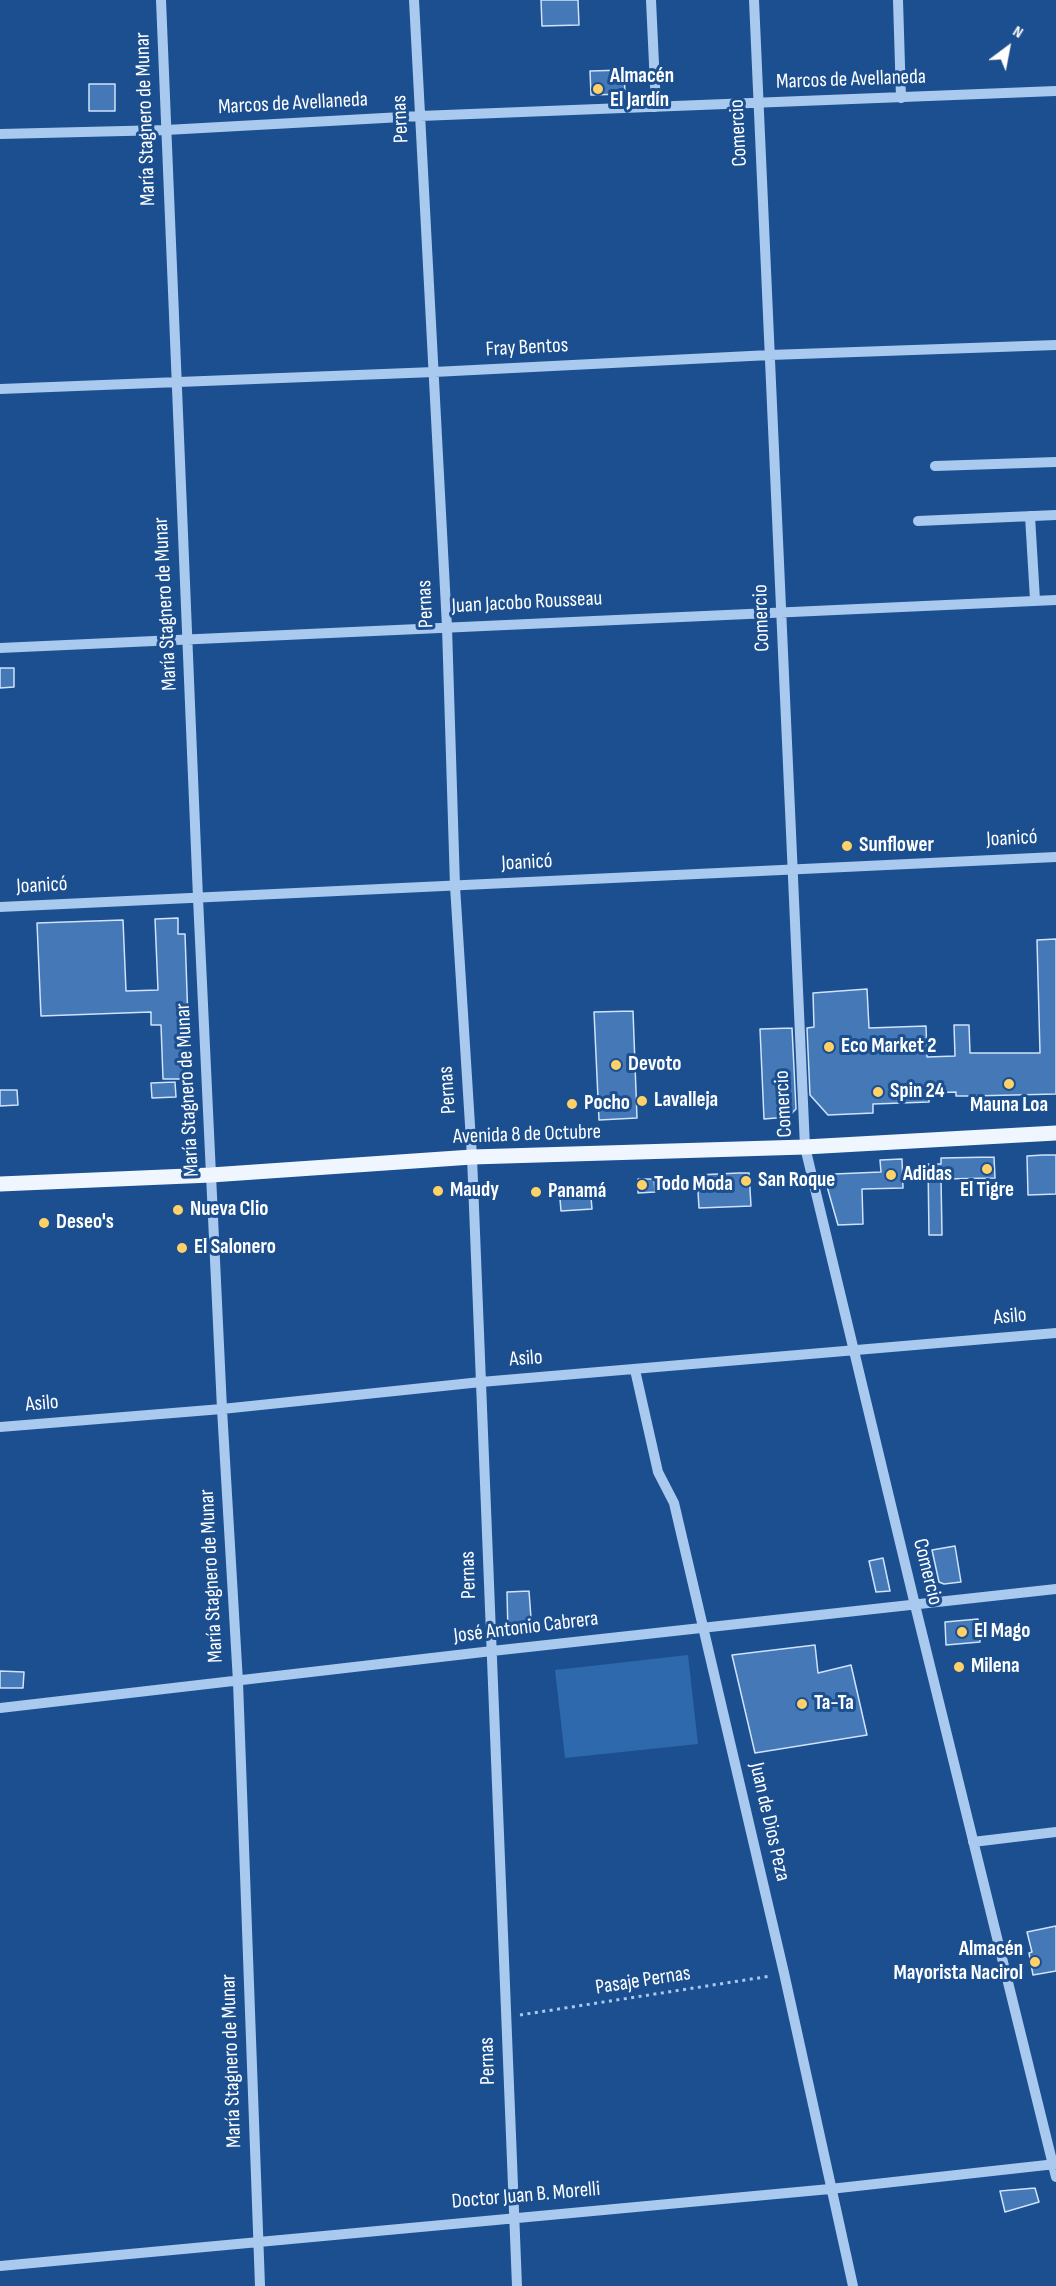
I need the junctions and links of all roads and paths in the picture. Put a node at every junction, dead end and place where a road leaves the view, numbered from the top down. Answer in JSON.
{"nodes":[{"id":1,"x":161,"y":0,"type":"edge"},
{"id":2,"x":414,"y":0,"type":"edge"},
{"id":3,"x":651,"y":0,"type":"edge"},
{"id":4,"x":754,"y":0,"type":"edge"},
{"id":5,"x":898,"y":0,"type":"edge"},
{"id":6,"x":1056,"y":91,"type":"edge"},
{"id":7,"x":901,"y":98,"type":"junction"},
{"id":8,"x":757,"y":103,"type":"junction"},
{"id":9,"x":656,"y":107,"type":"junction"},
{"id":10,"x":420,"y":116,"type":"junction"},
{"id":11,"x":166,"y":130,"type":"junction"},
{"id":12,"x":0,"y":134,"type":"edge"},
{"id":13,"x":1056,"y":345,"type":"edge"},
{"id":14,"x":770,"y":355,"type":"junction"},
{"id":15,"x":434,"y":372,"type":"junction"},
{"id":16,"x":175,"y":381,"type":"junction"},
{"id":17,"x":0,"y":389,"type":"edge"},
{"id":18,"x":1056,"y":462,"type":"edge"},
{"id":19,"x":935,"y":466,"type":"dead end"},
{"id":20,"x":1056,"y":514,"type":"edge"},
{"id":21,"x":1030,"y":516,"type":"junction"},
{"id":22,"x":918,"y":521,"type":"dead end"},
{"id":23,"x":1035,"y":600,"type":"junction"},
{"id":24,"x":1056,"y":600,"type":"edge"},
{"id":25,"x":781,"y":611,"type":"junction"},
{"id":26,"x":447,"y":627,"type":"junction"},
{"id":27,"x":187,"y":639,"type":"junction"},
{"id":28,"x":0,"y":648,"type":"edge"},
{"id":29,"x":1056,"y":856,"type":"edge"},
{"id":30,"x":793,"y":870,"type":"junction"},
{"id":31,"x":455,"y":886,"type":"junction"},
{"id":32,"x":198,"y":898,"type":"junction"},
{"id":33,"x":0,"y":907,"type":"edge"},
{"id":34,"x":1056,"y":1133,"type":"edge"},
{"id":35,"x":805,"y":1147,"type":"junction"},
{"id":36,"x":472,"y":1157,"type":"junction"},
{"id":37,"x":212,"y":1175,"type":"junction"},
{"id":38,"x":0,"y":1184,"type":"edge"},
{"id":39,"x":1056,"y":1333,"type":"edge"},
{"id":40,"x":854,"y":1351,"type":"junction"},
{"id":41,"x":635,"y":1370,"type":"junction"},
{"id":42,"x":481,"y":1382,"type":"junction"},
{"id":43,"x":222,"y":1409,"type":"junction"},
{"id":44,"x":0,"y":1427,"type":"edge"},
{"id":45,"x":1056,"y":1589,"type":"edge"},
{"id":46,"x":915,"y":1605,"type":"junction"},
{"id":47,"x":704,"y":1627,"type":"junction"},
{"id":48,"x":492,"y":1651,"type":"junction"},
{"id":49,"x":238,"y":1682,"type":"junction"},
{"id":50,"x":0,"y":1708,"type":"edge"},
{"id":51,"x":1056,"y":1832,"type":"edge"},
{"id":52,"x":973,"y":1842,"type":"junction"},
{"id":53,"x":784,"y":1973,"type":"junction"},
{"id":54,"x":506,"y":2017,"type":"junction"},
{"id":55,"x":1054,"y":2164,"type":"edge"},
{"id":56,"x":1056,"y":2177,"type":"edge"},
{"id":57,"x":830,"y":2189,"type":"junction"},
{"id":58,"x":514,"y":2217,"type":"junction"},
{"id":59,"x":258,"y":2241,"type":"junction"},
{"id":60,"x":0,"y":2266,"type":"edge"},
{"id":61,"x":260,"y":2286,"type":"edge"},
{"id":62,"x":517,"y":2286,"type":"edge"},
{"id":63,"x":853,"y":2286,"type":"edge"}],
"edges":[{"from":1,"to":11,"type":"street","name":"María Stagnero de Munar"},
{"from":2,"to":10,"type":"street","name":"Pernas"},
{"from":3,"to":9,"type":"street"},
{"from":4,"to":8,"type":"street","name":"Comercio"},
{"from":5,"to":7,"type":"street"},
{"from":6,"to":7,"type":"street","name":"Marcos de Avellaneda"},
{"from":7,"to":8,"type":"street","name":"Marcos de Avellaneda"},
{"from":8,"to":9,"type":"street","name":"Marcos de Avellaneda"},
{"from":8,"to":14,"type":"street","name":"Comercio"},
{"from":9,"to":10,"type":"street","name":"Marcos de Avellaneda"},
{"from":10,"to":11,"type":"street","name":"Marcos de Avellaneda"},
{"from":10,"to":15,"type":"street","name":"Pernas"},
{"from":11,"to":12,"type":"street","name":"Marcos de Avellaneda"},
{"from":11,"to":16,"type":"street","name":"María Stagnero de Munar"},
{"from":13,"to":14,"type":"street","name":"Fray Bentos"},
{"from":14,"to":15,"type":"street","name":"Fray Bentos"},
{"from":14,"to":25,"type":"street","name":"Comercio"},
{"from":15,"to":16,"type":"street","name":"Fray Bentos"},
{"from":15,"to":26,"type":"street","name":"Pernas"},
{"from":16,"to":17,"type":"street","name":"Fray Bentos"},
{"from":16,"to":27,"type":"street","name":"María Stagnero de Munar"},
{"from":18,"to":19,"type":"street"},
{"from":20,"to":21,"type":"street"},
{"from":21,"to":22,"type":"street"},
{"from":21,"to":23,"type":"street"},
{"from":23,"to":24,"type":"street","name":"Juan Jacobo Rousseau"},
{"from":23,"to":25,"type":"street","name":"Juan Jacobo Rousseau"},
{"from":25,"to":26,"type":"street","name":"Juan Jacobo Rousseau"},
{"from":25,"to":30,"type":"street","name":"Comercio"},
{"from":26,"to":27,"type":"street","name":"Juan Jacobo Rousseau"},
{"from":26,"to":31,"type":"street","name":"Pernas"},
{"from":27,"to":28,"type":"street","name":"Juan Jacobo Rousseau"},
{"from":27,"to":32,"type":"street","name":"María Stagnero de Munar"},
{"from":29,"to":30,"type":"street","name":"Joanicó"},
{"from":30,"to":31,"type":"street","name":"Joanicó"},
{"from":30,"to":35,"type":"street","name":"Comercio"},
{"from":31,"to":32,"type":"street","name":"Joanicó"},
{"from":31,"to":36,"type":"street","name":"Pernas"},
{"from":32,"to":33,"type":"street","name":"Joanicó"},
{"from":32,"to":37,"type":"street","name":"María Stagnero de Munar"},
{"from":34,"to":35,"type":"main road","name":"Avenida 8 de Octubre"},
{"from":35,"to":36,"type":"main road","name":"Avenida 8 de Octubre"},
{"from":35,"to":40,"type":"street","name":"Comercio"},
{"from":36,"to":37,"type":"main road","name":"Avenida 8 de Octubre"},
{"from":36,"to":42,"type":"street","name":"Pernas"},
{"from":37,"to":38,"type":"main road","name":"Avenida 8 de Octubre"},
{"from":37,"to":43,"type":"street","name":"María Stagnero de Munar"},
{"from":39,"to":40,"type":"street","name":"Asilo"},
{"from":40,"to":41,"type":"street","name":"Asilo"},
{"from":40,"to":46,"type":"street","name":"Comercio"},
{"from":41,"to":42,"type":"street","name":"Asilo"},
{"from":41,"to":47,"type":"street","name":"Juan de Dios Peza"},
{"from":42,"to":43,"type":"street","name":"Asilo"},
{"from":42,"to":48,"type":"street","name":"Pernas"},
{"from":43,"to":44,"type":"street","name":"Asilo"},
{"from":43,"to":49,"type":"street","name":"María Stagnero de Munar"},
{"from":45,"to":46,"type":"street","name":"José Antonio Cabrera"},
{"from":46,"to":47,"type":"street","name":"José Antonio Cabrera"},
{"from":46,"to":52,"type":"street","name":"Comercio"},
{"from":47,"to":48,"type":"street","name":"José Antonio Cabrera"},
{"from":47,"to":53,"type":"street","name":"Juan de Dios Peza"},
{"from":48,"to":49,"type":"street","name":"José Antonio Cabrera"},
{"from":48,"to":54,"type":"street","name":"Pernas"},
{"from":49,"to":50,"type":"street","name":"José Antonio Cabrera"},
{"from":49,"to":59,"type":"street","name":"María Stagnero de Munar"},
{"from":51,"to":52,"type":"street"},
{"from":52,"to":55,"type":"street","name":"Comercio"},
{"from":53,"to":54,"type":"path","name":"Pasaje Pernas"},
{"from":53,"to":57,"type":"street","name":"Juan de Dios Peza"},
{"from":54,"to":58,"type":"street","name":"Pernas"},
{"from":55,"to":56,"type":"street","name":"Comercio"},
{"from":55,"to":57,"type":"street","name":"Doctor Juan B. Morelli"},
{"from":57,"to":58,"type":"street","name":"Doctor Juan B. Morelli"},
{"from":57,"to":63,"type":"street","name":"Juan de Dios Peza"},
{"from":58,"to":59,"type":"street","name":"Doctor Juan B. Morelli"},
{"from":58,"to":62,"type":"street","name":"Pernas"},
{"from":59,"to":60,"type":"street","name":"Doctor Juan B. Morelli"},
{"from":59,"to":61,"type":"street","name":"María Stagnero de Munar"}]}
